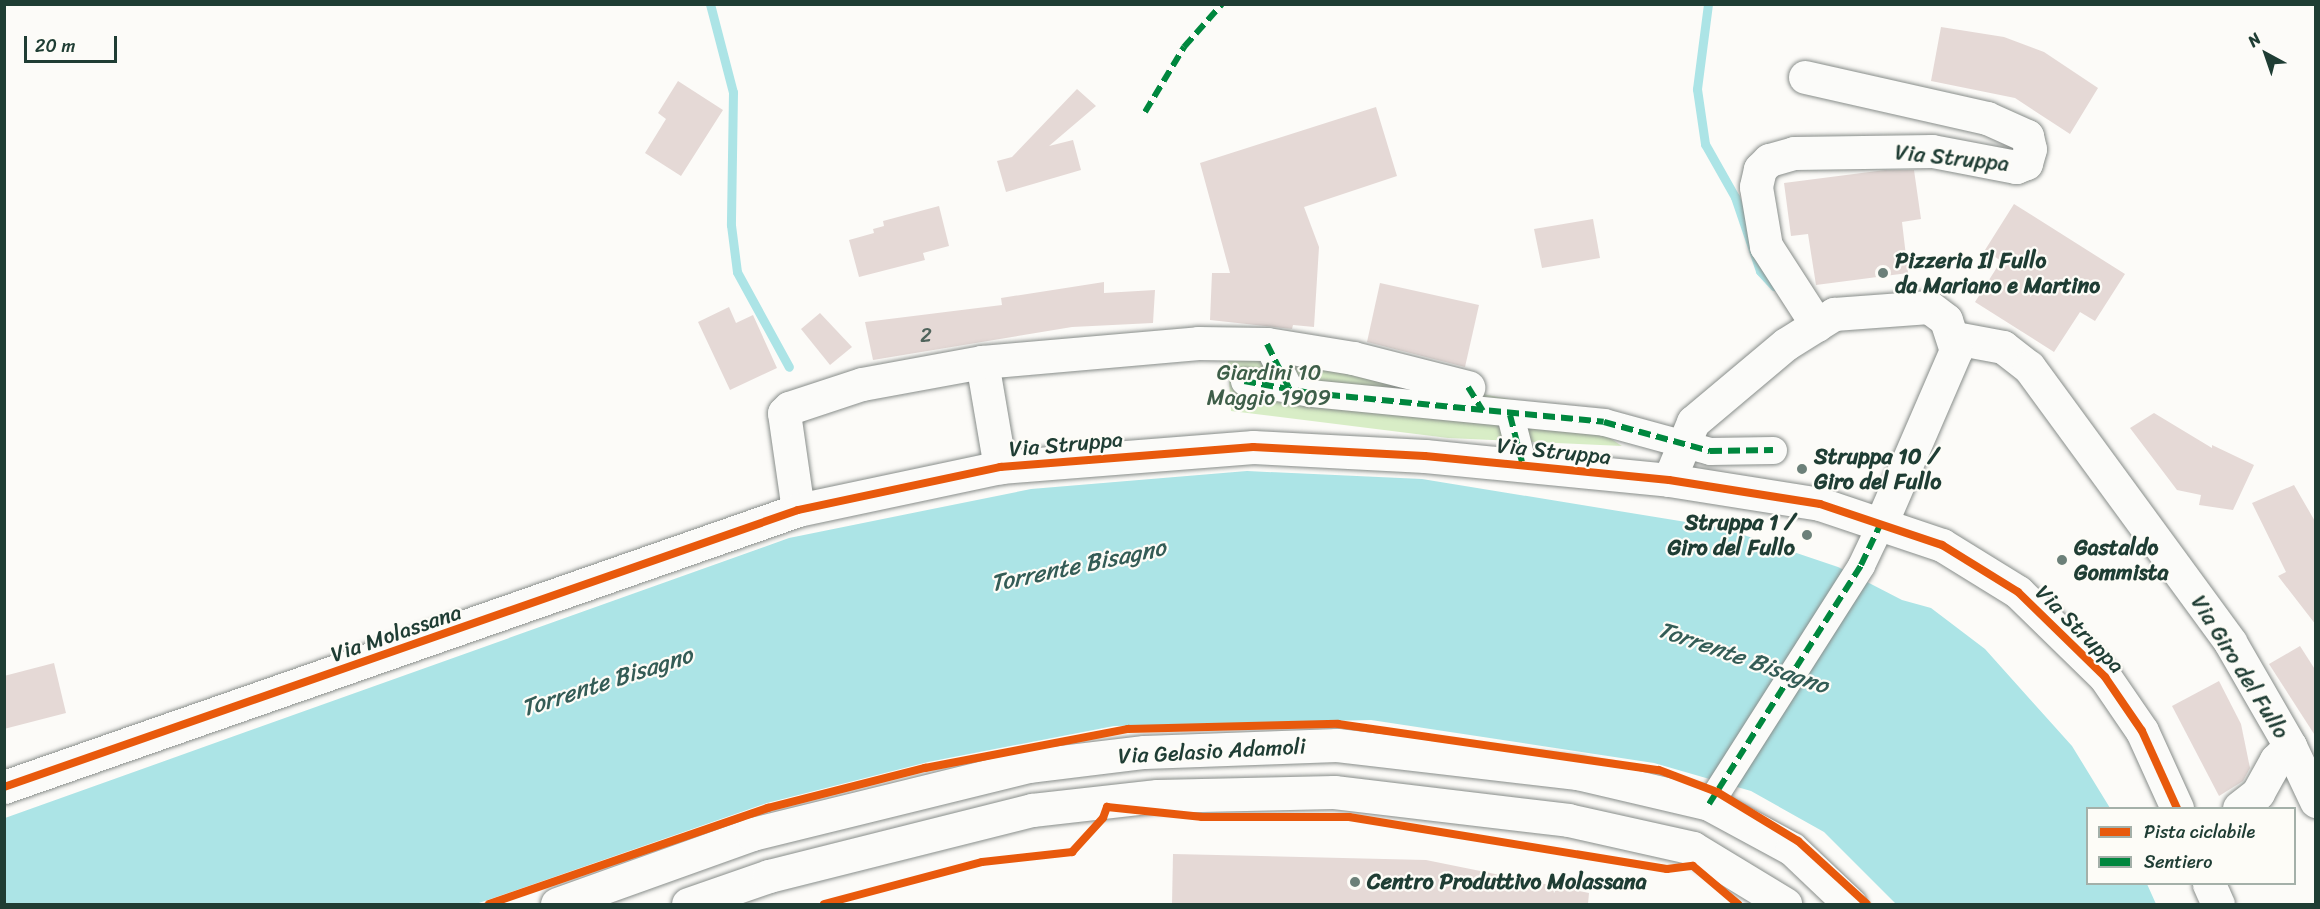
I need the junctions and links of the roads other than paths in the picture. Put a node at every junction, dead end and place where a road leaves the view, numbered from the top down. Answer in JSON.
{"nodes":[{"id":1,"x":1805,"y":78,"type":"dead end"},
{"id":2,"x":1817,"y":325,"type":"junction"},
{"id":3,"x":1955,"y":338,"type":"junction"},
{"id":4,"x":1268,"y":344,"type":"junction"},
{"id":5,"x":982,"y":362,"type":"junction"},
{"id":6,"x":1244,"y":381,"type":"dead end"},
{"id":7,"x":1290,"y":390,"type":"junction"},
{"id":8,"x":1487,"y":404,"type":"junction"},
{"id":9,"x":1681,"y":444,"type":"junction"},
{"id":10,"x":1773,"y":450,"type":"dead end"},
{"id":11,"x":1523,"y":466,"type":"junction"},
{"id":12,"x":1000,"y":467,"type":"junction"},
{"id":13,"x":1669,"y":480,"type":"junction"},
{"id":14,"x":798,"y":510,"type":"junction"},
{"id":15,"x":1881,"y":523,"type":"junction"},
{"id":16,"x":2290,"y":746,"type":"junction"},
{"id":17,"x":4,"y":787,"type":"edge"},
{"id":18,"x":1713,"y":798,"type":"junction"},
{"id":19,"x":2316,"y":801,"type":"edge"},
{"id":20,"x":2177,"y":807,"type":"edge"},
{"id":21,"x":2240,"y":807,"type":"edge"},
{"id":22,"x":2209,"y":885,"type":"edge"},
{"id":23,"x":557,"y":904,"type":"edge"},
{"id":24,"x":688,"y":904,"type":"edge"},
{"id":25,"x":1785,"y":904,"type":"edge"},
{"id":26,"x":1850,"y":904,"type":"edge"},
{"id":27,"x":2218,"y":904,"type":"edge"}],
"edges":[{"from":1,"to":2,"type":"main road","name":"Via Struppa"},
{"from":2,"to":3,"type":"main road"},
{"from":2,"to":9,"type":"main road"},
{"from":3,"to":15,"type":"main road"},
{"from":3,"to":16,"type":"main road","name":"Via Giro del Fullo"},
{"from":4,"to":5,"type":"main road"},
{"from":4,"to":7,"type":"street"},
{"from":4,"to":8,"type":"main road"},
{"from":5,"to":12,"type":"main road"},
{"from":5,"to":14,"type":"main road"},
{"from":6,"to":7,"type":"street","name":"Via Struppa"},
{"from":7,"to":8,"type":"street","name":"Via Struppa"},
{"from":8,"to":9,"type":"street","name":"Via Struppa"},
{"from":8,"to":11,"type":"street","name":"Via Struppa"},
{"from":9,"to":10,"type":"street","name":"Via Struppa"},
{"from":9,"to":13,"type":"main road"},
{"from":11,"to":12,"type":"main road","name":"Via Struppa"},
{"from":11,"to":13,"type":"main road","name":"Via Struppa"},
{"from":12,"to":14,"type":"main road","name":"Via Struppa"},
{"from":13,"to":15,"type":"main road","name":"Via Struppa"},
{"from":14,"to":17,"type":"main road","name":"Via Molassana"},
{"from":15,"to":18,"type":"street"},
{"from":15,"to":20,"type":"main road","name":"Via Struppa"},
{"from":16,"to":19,"type":"main road","name":"Via Giro del Fullo"},
{"from":16,"to":21,"type":"main road","name":"Via Giro del Fullo"},
{"from":18,"to":23,"type":"main road","name":"Via Gelasio Adamoli"},
{"from":18,"to":26,"type":"main road","name":"Via Gelasio Adamoli"},
{"from":22,"to":27,"type":"main road"},
{"from":24,"to":25,"type":"main road","name":"Via Gelasio Adamoli"}]}
